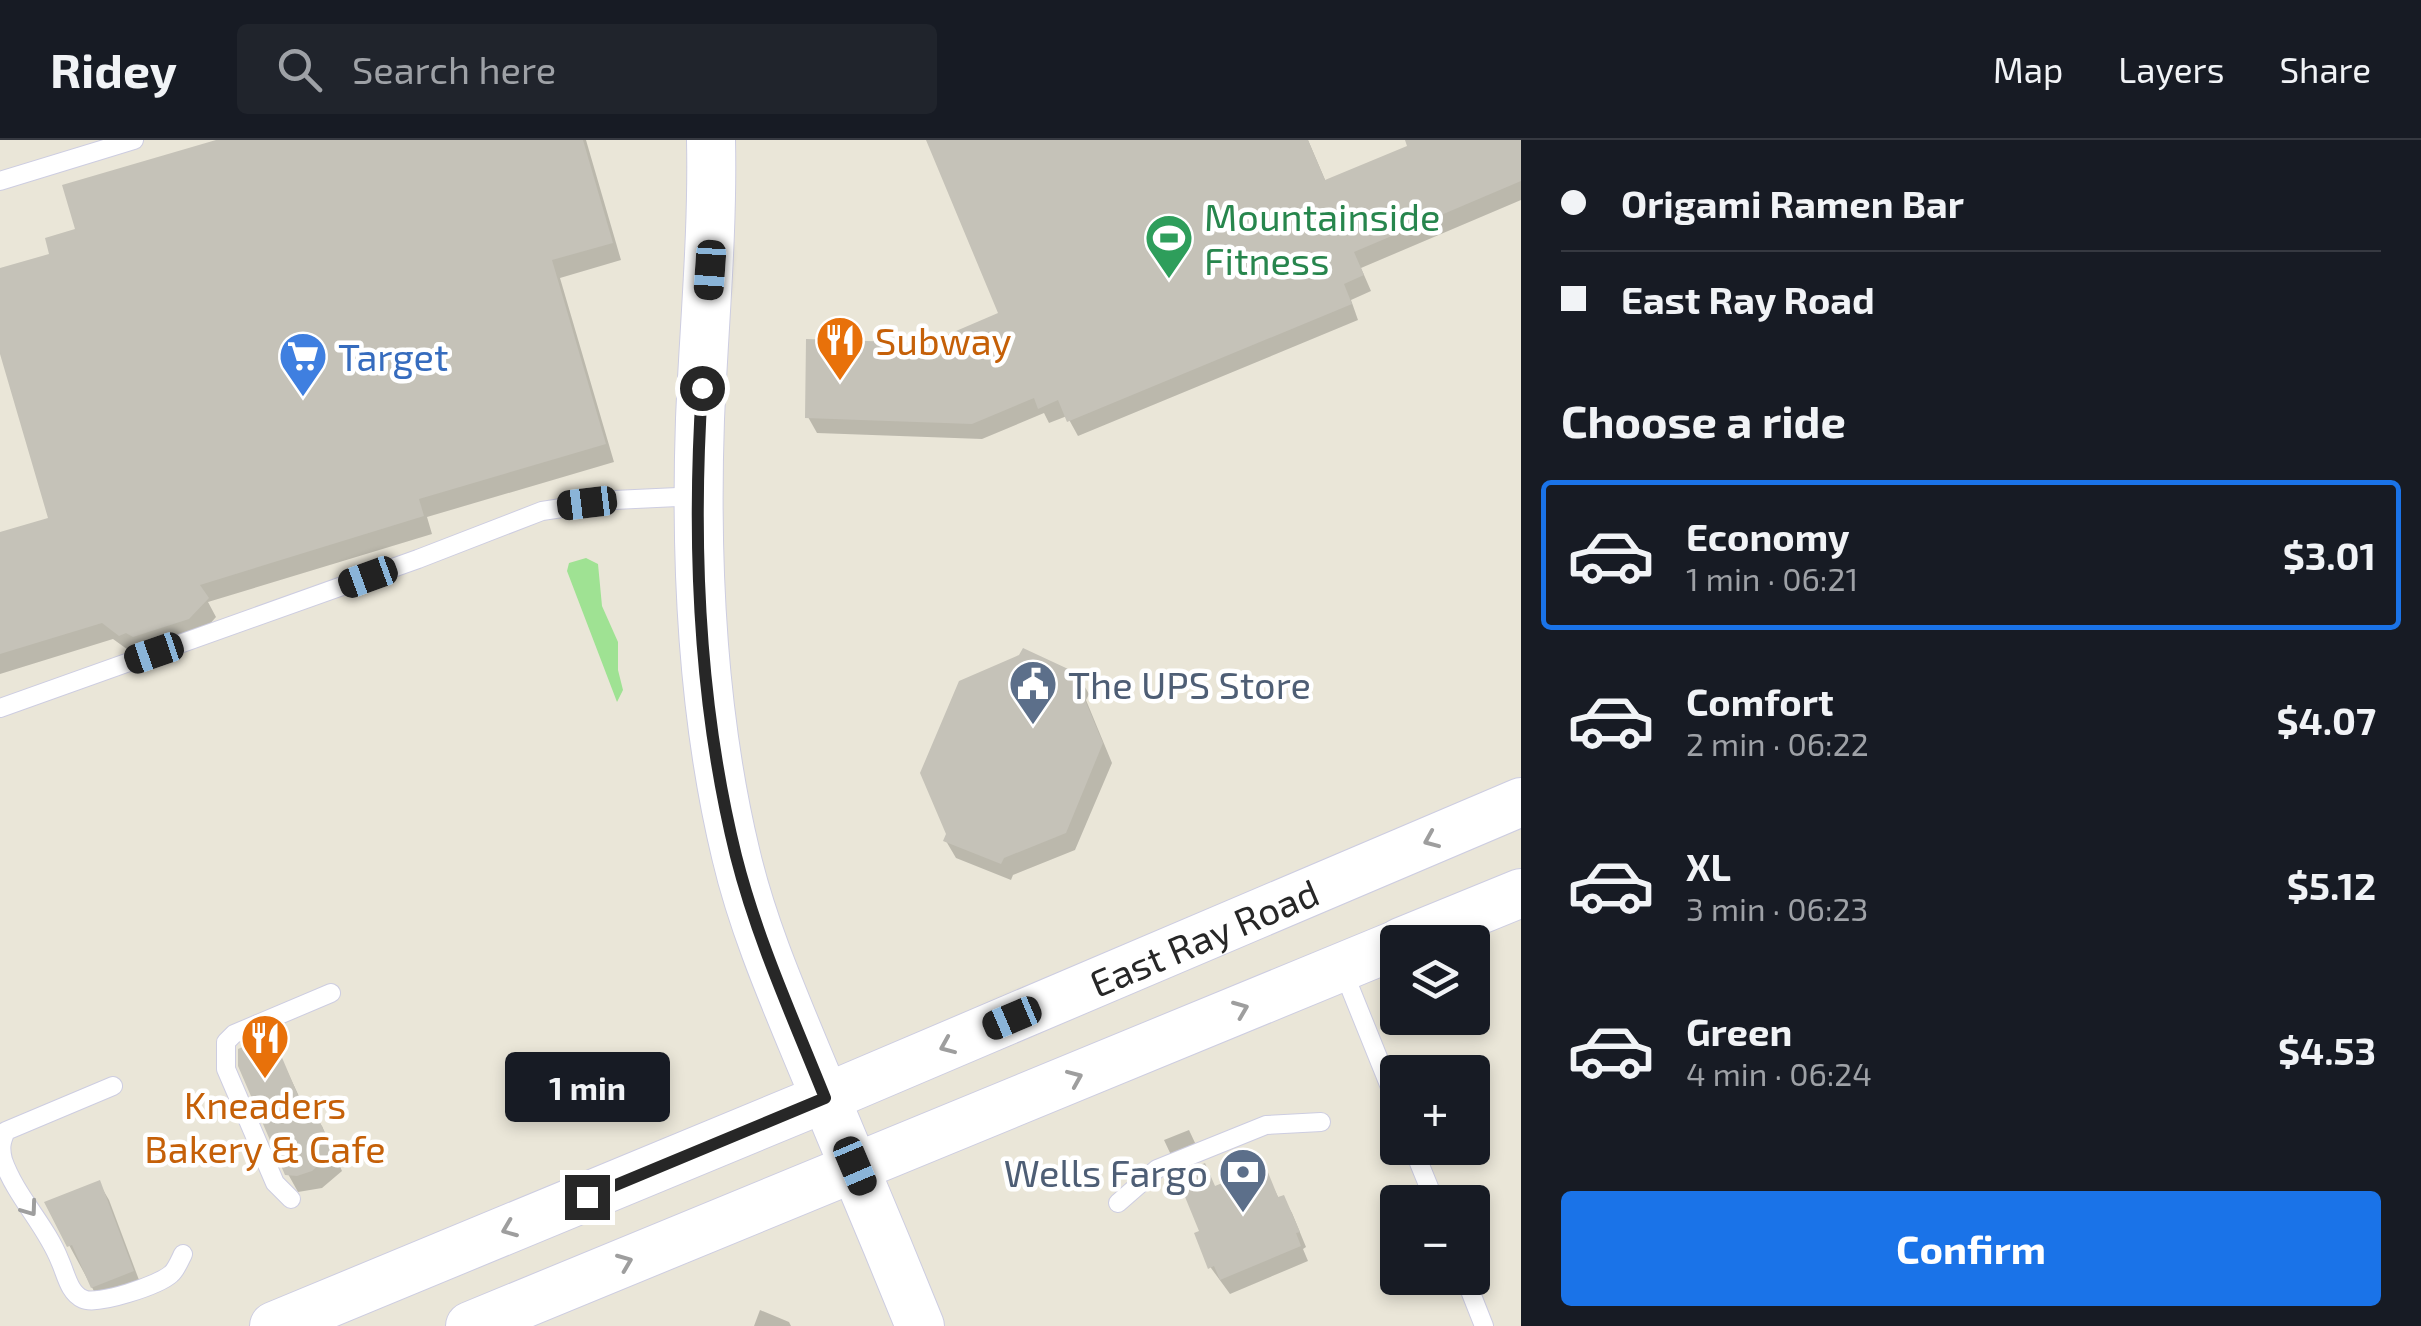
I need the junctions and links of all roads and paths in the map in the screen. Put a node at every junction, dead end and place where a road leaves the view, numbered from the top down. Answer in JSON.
{"nodes":[{"id":1,"x":134,"y":140,"type":"edge"},
{"id":2,"x":711,"y":140,"type":"edge"},
{"id":3,"x":0,"y":181,"type":"edge"},
{"id":4,"x":700,"y":496,"type":"junction"},
{"id":5,"x":0,"y":708,"type":"edge"},
{"id":6,"x":1521,"y":802,"type":"edge"},
{"id":7,"x":1521,"y":893,"type":"edge"},
{"id":8,"x":1443,"y":925,"type":"edge"},
{"id":9,"x":1380,"y":951,"type":"edge"},
{"id":10,"x":1342,"y":967,"type":"junction"},
{"id":11,"x":332,"y":993,"type":"dead end"},
{"id":12,"x":1380,"y":1062,"type":"edge"},
{"id":13,"x":113,"y":1086,"type":"dead end"},
{"id":14,"x":825,"y":1098,"type":"junction"},
{"id":15,"x":1321,"y":1122,"type":"dead end"},
{"id":16,"x":855,"y":1166,"type":"junction"},
{"id":17,"x":291,"y":1199,"type":"dead end"},
{"id":18,"x":1118,"y":1203,"type":"dead end"},
{"id":19,"x":183,"y":1254,"type":"dead end"},
{"id":20,"x":1472,"y":1295,"type":"edge"},
{"id":21,"x":499,"y":1320,"type":"edge"},
{"id":22,"x":274,"y":1326,"type":"edge"},
{"id":23,"x":920,"y":1326,"type":"edge"},
{"id":24,"x":1484,"y":1326,"type":"edge"}],
"edges":[{"from":1,"to":3,"type":"lane"},
{"from":2,"to":4,"type":"main road"},
{"from":4,"to":5,"type":"lane"},
{"from":4,"to":14,"type":"main road"},
{"from":6,"to":14,"type":"main road","name":"East Ray Road","one_way":true},
{"from":7,"to":8,"type":"main road"},
{"from":9,"to":10,"type":"main road"},
{"from":10,"to":12,"type":"lane"},
{"from":16,"to":10,"type":"main road","one_way":true},
{"from":11,"to":17,"type":"lane"},
{"from":13,"to":19,"type":"lane","one_way":true},
{"from":14,"to":16,"type":"main road"},
{"from":14,"to":22,"type":"main road","name":"East Ray Road","one_way":true},
{"from":15,"to":18,"type":"lane"},
{"from":21,"to":16,"type":"main road","one_way":true},
{"from":16,"to":23,"type":"main road"},
{"from":20,"to":24,"type":"lane"}]}
